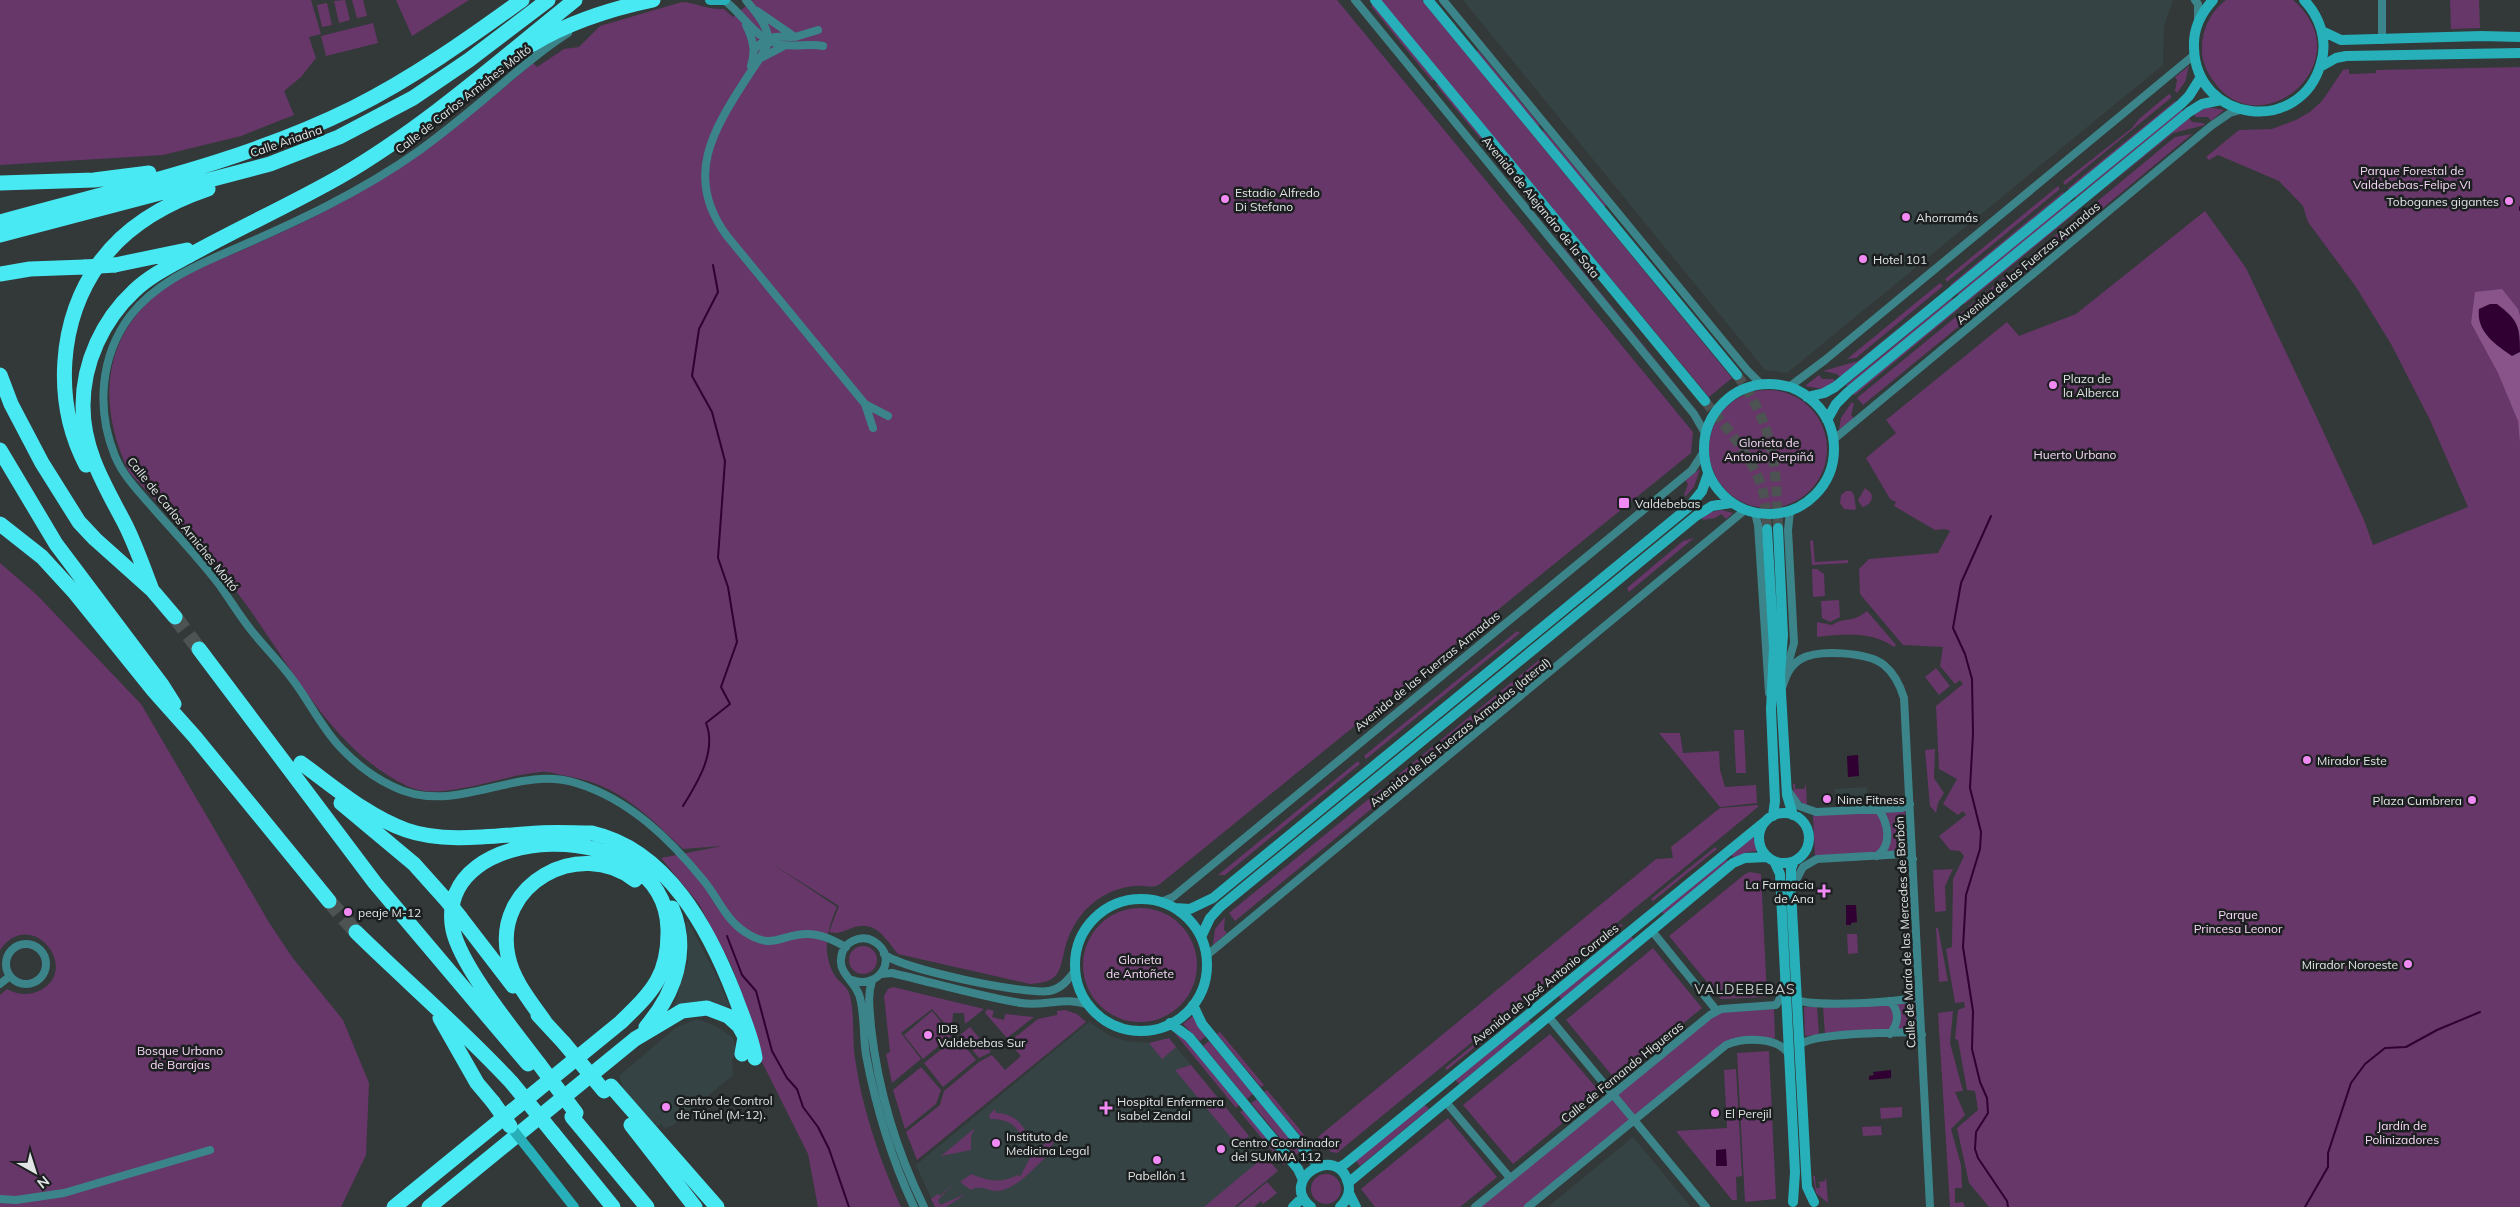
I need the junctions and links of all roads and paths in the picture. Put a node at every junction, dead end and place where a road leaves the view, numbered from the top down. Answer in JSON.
{"nodes":[{"id":1,"x":548,"y":0,"type":"edge"},
{"id":2,"x":575,"y":0,"type":"edge"},
{"id":3,"x":654,"y":0,"type":"edge"},
{"id":4,"x":710,"y":0,"type":"edge"},
{"id":5,"x":724,"y":0,"type":"edge"},
{"id":6,"x":1355,"y":0,"type":"edge"},
{"id":7,"x":1376,"y":0,"type":"edge"},
{"id":8,"x":1428,"y":0,"type":"edge"},
{"id":9,"x":1443,"y":0,"type":"edge"},
{"id":10,"x":2195,"y":0,"type":"edge"},
{"id":11,"x":2213,"y":0,"type":"edge"},
{"id":12,"x":2304,"y":0,"type":"edge"},
{"id":13,"x":2382,"y":0,"type":"edge"},
{"id":14,"x":520,"y":1,"type":"edge"},
{"id":15,"x":748,"y":2,"type":"edge"},
{"id":16,"x":743,"y":19,"type":"junction"},
{"id":17,"x":2198,"y":21,"type":"junction"},
{"id":18,"x":2322,"y":32,"type":"junction"},
{"id":19,"x":795,"y":37,"type":"junction"},
{"id":20,"x":2520,"y":37,"type":"edge"},
{"id":21,"x":768,"y":39,"type":"junction"},
{"id":22,"x":2382,"y":40,"type":"junction"},
{"id":23,"x":785,"y":46,"type":"junction"},
{"id":24,"x":754,"y":50,"type":"junction"},
{"id":25,"x":2520,"y":52,"type":"edge"},
{"id":26,"x":2194,"y":55,"type":"junction"},
{"id":27,"x":760,"y":59,"type":"junction"},
{"id":28,"x":2320,"y":66,"type":"junction"},
{"id":29,"x":489,"y":70,"type":"junction"},
{"id":30,"x":749,"y":74,"type":"junction"},
{"id":31,"x":2201,"y":77,"type":"junction"},
{"id":32,"x":2221,"y":100,"type":"junction"},
{"id":33,"x":2240,"y":110,"type":"junction"},
{"id":34,"x":270,"y":164,"type":"junction"},
{"id":35,"x":202,"y":166,"type":"junction"},
{"id":36,"x":0,"y":183,"type":"edge"},
{"id":37,"x":0,"y":222,"type":"edge"},
{"id":38,"x":0,"y":235,"type":"edge"},
{"id":39,"x":211,"y":243,"type":"junction"},
{"id":40,"x":0,"y":274,"type":"edge"},
{"id":41,"x":0,"y":375,"type":"edge"},
{"id":42,"x":1737,"y":375,"type":"tunnel mouth"},
{"id":43,"x":1761,"y":384,"type":"junction"},
{"id":44,"x":1789,"y":387,"type":"junction"},
{"id":45,"x":1807,"y":396,"type":"junction"},
{"id":46,"x":1704,"y":401,"type":"tunnel mouth"},
{"id":47,"x":865,"y":404,"type":"junction"},
{"id":48,"x":888,"y":416,"type":"dead end"},
{"id":49,"x":1827,"y":420,"type":"junction"},
{"id":50,"x":872,"y":428,"type":"dead end"},
{"id":51,"x":1705,"y":432,"type":"junction"},
{"id":52,"x":1833,"y":440,"type":"junction"},
{"id":53,"x":0,"y":450,"type":"edge"},
{"id":54,"x":1703,"y":454,"type":"junction"},
{"id":55,"x":1708,"y":474,"type":"junction"},
{"id":56,"x":107,"y":494,"type":"junction"},
{"id":57,"x":1731,"y":503,"type":"junction"},
{"id":58,"x":1790,"y":511,"type":"junction"},
{"id":59,"x":1750,"y":512,"type":"junction"},
{"id":60,"x":0,"y":524,"type":"edge"},
{"id":61,"x":152,"y":590,"type":"junction"},
{"id":62,"x":175,"y":617,"type":"tunnel mouth"},
{"id":63,"x":199,"y":649,"type":"tunnel mouth"},
{"id":64,"x":1782,"y":690,"type":"junction"},
{"id":65,"x":1771,"y":702,"type":"junction"},
{"id":66,"x":260,"y":729,"type":"junction"},
{"id":67,"x":195,"y":737,"type":"junction"},
{"id":68,"x":301,"y":763,"type":"junction"},
{"id":69,"x":1787,"y":788,"type":"junction"},
{"id":70,"x":1910,"y":804,"type":"junction"},
{"id":71,"x":1878,"y":809,"type":"junction"},
{"id":72,"x":1793,"y":815,"type":"junction"},
{"id":73,"x":1770,"y":817,"type":"junction"},
{"id":74,"x":578,"y":833,"type":"junction"},
{"id":75,"x":1877,"y":856,"type":"junction"},
{"id":76,"x":1771,"y":859,"type":"junction"},
{"id":77,"x":1913,"y":859,"type":"junction"},
{"id":78,"x":1794,"y":861,"type":"junction"},
{"id":79,"x":1792,"y":890,"type":"junction"},
{"id":80,"x":329,"y":901,"type":"tunnel mouth"},
{"id":81,"x":1161,"y":902,"type":"junction"},
{"id":82,"x":517,"y":905,"type":"junction"},
{"id":83,"x":1175,"y":908,"type":"junction"},
{"id":84,"x":1652,"y":931,"type":"junction"},
{"id":85,"x":356,"y":932,"type":"tunnel mouth"},
{"id":86,"x":1201,"y":937,"type":"junction"},
{"id":87,"x":668,"y":942,"type":"junction"},
{"id":88,"x":846,"y":947,"type":"junction"},
{"id":89,"x":884,"y":954,"type":"junction"},
{"id":90,"x":1206,"y":956,"type":"junction"},
{"id":91,"x":3,"y":964,"type":"edge"},
{"id":92,"x":1075,"y":970,"type":"junction"},
{"id":93,"x":881,"y":974,"type":"junction"},
{"id":94,"x":10,"y":976,"type":"junction"},
{"id":95,"x":852,"y":980,"type":"junction"},
{"id":96,"x":1785,"y":980,"type":"junction"},
{"id":97,"x":872,"y":981,"type":"junction"},
{"id":98,"x":0,"y":984,"type":"edge"},
{"id":99,"x":1919,"y":996,"type":"junction"},
{"id":100,"x":1798,"y":1000,"type":"junction"},
{"id":101,"x":1890,"y":1000,"type":"junction"},
{"id":102,"x":1193,"y":1004,"type":"junction"},
{"id":103,"x":1090,"y":1006,"type":"junction"},
{"id":104,"x":436,"y":1010,"type":"junction"},
{"id":105,"x":1717,"y":1010,"type":"junction"},
{"id":106,"x":1548,"y":1016,"type":"junction"},
{"id":107,"x":545,"y":1022,"type":"junction"},
{"id":108,"x":1170,"y":1023,"type":"junction"},
{"id":109,"x":1890,"y":1034,"type":"junction"},
{"id":110,"x":1922,"y":1035,"type":"junction"},
{"id":111,"x":635,"y":1039,"type":"junction"},
{"id":112,"x":567,"y":1041,"type":"junction"},
{"id":113,"x":1800,"y":1045,"type":"junction"},
{"id":114,"x":1788,"y":1053,"type":"junction"},
{"id":115,"x":536,"y":1067,"type":"junction"},
{"id":116,"x":608,"y":1089,"type":"junction"},
{"id":117,"x":1613,"y":1094,"type":"junction"},
{"id":118,"x":1445,"y":1101,"type":"junction"},
{"id":119,"x":1634,"y":1120,"type":"junction"},
{"id":120,"x":510,"y":1126,"type":"joint"},
{"id":121,"x":210,"y":1150,"type":"dead end"},
{"id":122,"x":1321,"y":1165,"type":"junction"},
{"id":123,"x":1338,"y":1168,"type":"junction"},
{"id":124,"x":1510,"y":1178,"type":"junction"},
{"id":125,"x":1303,"y":1180,"type":"junction"},
{"id":126,"x":1348,"y":1182,"type":"junction"},
{"id":127,"x":1349,"y":1194,"type":"junction"},
{"id":128,"x":1303,"y":1197,"type":"junction"},
{"id":129,"x":0,"y":1199,"type":"edge"},
{"id":130,"x":1816,"y":1204,"type":"edge"},
{"id":131,"x":1792,"y":1205,"type":"edge"},
{"id":132,"x":1531,"y":1206,"type":"edge"},
{"id":133,"x":394,"y":1207,"type":"edge"},
{"id":134,"x":429,"y":1207,"type":"edge"},
{"id":135,"x":574,"y":1207,"type":"edge"},
{"id":136,"x":613,"y":1207,"type":"edge"},
{"id":137,"x":647,"y":1207,"type":"edge"},
{"id":138,"x":695,"y":1207,"type":"edge"},
{"id":139,"x":717,"y":1207,"type":"edge"},
{"id":140,"x":914,"y":1207,"type":"edge"},
{"id":141,"x":924,"y":1207,"type":"edge"},
{"id":142,"x":1293,"y":1207,"type":"edge"},
{"id":143,"x":1311,"y":1207,"type":"edge"},
{"id":144,"x":1340,"y":1207,"type":"edge"},
{"id":145,"x":1356,"y":1207,"type":"edge"},
{"id":146,"x":1475,"y":1207,"type":"edge"},
{"id":147,"x":1706,"y":1207,"type":"edge"},
{"id":148,"x":1930,"y":1207,"type":"edge"}],
"edges":[{"from":1,"to":34,"type":"highway","name":"Calle Ariadna"},
{"from":2,"to":29,"type":"highway"},
{"from":3,"to":29,"type":"highway"},
{"from":3,"to":88,"type":"street","name":"Calle de Carlos Arniches Moltó"},
{"from":4,"to":5,"type":"street"},
{"from":5,"to":16,"type":"street"},
{"from":6,"to":51,"type":"street","name":"Avenida de Alejandro de la Sota"},
{"from":7,"to":46,"type":"street","name":"Avenida de Alejandro de la Sota"},
{"from":8,"to":42,"type":"street"},
{"from":9,"to":43,"type":"street"},
{"from":10,"to":17,"type":"street"},
{"from":11,"to":17,"type":"street"},
{"from":12,"to":18,"type":"street"},
{"from":13,"to":22,"type":"street"},
{"from":14,"to":35,"type":"highway","name":"Calle Ariadna"},
{"from":15,"to":19,"type":"street"},
{"from":15,"to":21,"type":"street"},
{"from":16,"to":21,"type":"street"},
{"from":16,"to":24,"type":"street"},
{"from":17,"to":26,"type":"street"},
{"from":18,"to":22,"type":"street"},
{"from":18,"to":28,"type":"street"},
{"from":19,"to":21,"type":"street"},
{"from":19,"to":23,"type":"street"},
{"from":20,"to":22,"type":"street"},
{"from":21,"to":23,"type":"street"},
{"from":21,"to":24,"type":"street"},
{"from":21,"to":27,"type":"street"},
{"from":23,"to":27,"type":"street"},
{"from":24,"to":30,"type":"street"},
{"from":25,"to":28,"type":"street"},
{"from":26,"to":31,"type":"street"},
{"from":26,"to":44,"type":"street"},
{"from":27,"to":30,"type":"street"},
{"from":28,"to":33,"type":"street"},
{"from":29,"to":39,"type":"highway"},
{"from":30,"to":47,"type":"street"},
{"from":31,"to":32,"type":"street"},
{"from":31,"to":45,"type":"street","name":"Avenida de las Fuerzas Armadas"},
{"from":32,"to":33,"type":"street"},
{"from":32,"to":49,"type":"street","name":"Avenida de las Fuerzas Armadas"},
{"from":33,"to":52,"type":"street","name":"Avenida de las Fuerzas Armadas"},
{"from":34,"to":38,"type":"highway","name":"Calle Ariadna"},
{"from":34,"to":56,"type":"highway"},
{"from":35,"to":36,"type":"highway"},
{"from":35,"to":37,"type":"highway","name":"Calle Ariadna"},
{"from":39,"to":40,"type":"highway","bridge":true},
{"from":39,"to":56,"type":"highway"},
{"from":41,"to":61,"type":"highway"},
{"from":43,"to":44,"type":"street"},
{"from":43,"to":51,"type":"street"},
{"from":44,"to":45,"type":"street"},
{"from":45,"to":49,"type":"street"},
{"from":47,"to":48,"type":"street"},
{"from":47,"to":50,"type":"street"},
{"from":49,"to":52,"type":"street"},
{"from":51,"to":54,"type":"street"},
{"from":52,"to":58,"type":"street"},
{"from":53,"to":67,"type":"highway"},
{"from":54,"to":55,"type":"street"},
{"from":54,"to":81,"type":"street","name":"Avenida de las Fuerzas Armadas"},
{"from":55,"to":57,"type":"street"},
{"from":55,"to":83,"type":"street"},
{"from":56,"to":61,"type":"highway"},
{"from":57,"to":59,"type":"street"},
{"from":57,"to":86,"type":"street"},
{"from":58,"to":59,"type":"street"},
{"from":58,"to":64,"type":"street"},
{"from":59,"to":65,"type":"street"},
{"from":59,"to":90,"type":"street","name":"Avenida de las Fuerzas Armadas (lateral)"},
{"from":60,"to":67,"type":"highway"},
{"from":61,"to":62,"type":"highway"},
{"from":63,"to":66,"type":"highway"},
{"from":64,"to":65,"type":"street"},
{"from":64,"to":69,"type":"street"},
{"from":64,"to":70,"type":"street","name":"Calle de María de las Mercedes de Borbón"},
{"from":65,"to":73,"type":"street"},
{"from":66,"to":68,"type":"highway"},
{"from":66,"to":115,"type":"highway"},
{"from":67,"to":80,"type":"highway"},
{"from":68,"to":74,"type":"highway"},
{"from":68,"to":107,"type":"highway","bridge":true},
{"from":69,"to":71,"type":"street"},
{"from":69,"to":72,"type":"street"},
{"from":70,"to":71,"type":"street"},
{"from":70,"to":77,"type":"street","name":"Calle de María de las Mercedes de Borbón"},
{"from":71,"to":75,"type":"street"},
{"from":72,"to":73,"type":"street"},
{"from":72,"to":78,"type":"street"},
{"from":73,"to":76,"type":"street"},
{"from":73,"to":123,"type":"street","name":"Avenida de José Antonio Corrales"},
{"from":74,"to":111,"type":"highway"},
{"from":74,"to":111,"type":"highway"},
{"from":75,"to":77,"type":"street"},
{"from":75,"to":79,"type":"street"},
{"from":76,"to":78,"type":"street"},
{"from":76,"to":84,"type":"street","name":"Avenida de José Antonio Corrales"},
{"from":76,"to":96,"type":"street"},
{"from":77,"to":99,"type":"street","name":"Calle de María de las Mercedes de Borbón"},
{"from":78,"to":79,"type":"street"},
{"from":79,"to":100,"type":"street"},
{"from":81,"to":83,"type":"street"},
{"from":81,"to":92,"type":"street"},
{"from":82,"to":87,"type":"highway"},
{"from":82,"to":107,"type":"highway"},
{"from":82,"to":112,"type":"highway"},
{"from":83,"to":86,"type":"street"},
{"from":84,"to":105,"type":"street"},
{"from":84,"to":106,"type":"street","name":"Avenida de José Antonio Corrales"},
{"from":85,"to":104,"type":"highway"},
{"from":86,"to":90,"type":"street"},
{"from":87,"to":115,"type":"highway"},
{"from":87,"to":133,"type":"highway"},
{"from":88,"to":89,"type":"street"},
{"from":88,"to":95,"type":"street"},
{"from":89,"to":92,"type":"street"},
{"from":89,"to":93,"type":"street"},
{"from":90,"to":102,"type":"street"},
{"from":91,"to":94,"type":"street"},
{"from":91,"to":94,"type":"street"},
{"from":92,"to":103,"type":"street"},
{"from":93,"to":97,"type":"street"},
{"from":93,"to":103,"type":"street"},
{"from":94,"to":98,"type":"street"},
{"from":95,"to":97,"type":"street"},
{"from":95,"to":140,"type":"street"},
{"from":96,"to":105,"type":"street"},
{"from":96,"to":114,"type":"street"},
{"from":97,"to":141,"type":"street"},
{"from":99,"to":101,"type":"street"},
{"from":99,"to":110,"type":"street","name":"Calle de María de las Mercedes de Borbón"},
{"from":100,"to":101,"type":"street"},
{"from":100,"to":113,"type":"street"},
{"from":101,"to":109,"type":"street"},
{"from":102,"to":108,"type":"street"},
{"from":102,"to":122,"type":"street"},
{"from":103,"to":108,"type":"street"},
{"from":104,"to":120,"type":"highway","bridge":true},
{"from":104,"to":136,"type":"highway","bridge":true},
{"from":105,"to":117,"type":"street","name":"Calle de Fernando Higueras"},
{"from":106,"to":117,"type":"street"},
{"from":106,"to":118,"type":"street","name":"Avenida de José Antonio Corrales"},
{"from":107,"to":112,"type":"highway"},
{"from":108,"to":125,"type":"street"},
{"from":109,"to":110,"type":"street"},
{"from":109,"to":113,"type":"street"},
{"from":110,"to":148,"type":"street","name":"Calle de María de las Mercedes de Borbón"},
{"from":111,"to":134,"type":"highway"},
{"from":112,"to":116,"type":"highway","bridge":true},
{"from":113,"to":130,"type":"street"},
{"from":114,"to":119,"type":"street"},
{"from":114,"to":131,"type":"street"},
{"from":115,"to":137,"type":"highway"},
{"from":116,"to":138,"type":"highway"},
{"from":116,"to":139,"type":"highway"},
{"from":117,"to":119,"type":"street"},
{"from":117,"to":124,"type":"street","name":"Calle de Fernando Higueras"},
{"from":118,"to":124,"type":"street"},
{"from":118,"to":126,"type":"street","name":"Avenida de José Antonio Corrales"},
{"from":119,"to":132,"type":"street"},
{"from":119,"to":147,"type":"street"},
{"from":120,"to":135,"type":"street","bridge":true},
{"from":121,"to":129,"type":"street"},
{"from":122,"to":123,"type":"street"},
{"from":122,"to":125,"type":"street"},
{"from":123,"to":126,"type":"street"},
{"from":124,"to":146,"type":"street","name":"Calle de Fernando Higueras"},
{"from":125,"to":128,"type":"street"},
{"from":126,"to":127,"type":"street"},
{"from":127,"to":144,"type":"street"},
{"from":127,"to":145,"type":"street"},
{"from":128,"to":142,"type":"street"},
{"from":128,"to":143,"type":"street"},
{"from":130,"to":131,"type":"street"}]}
